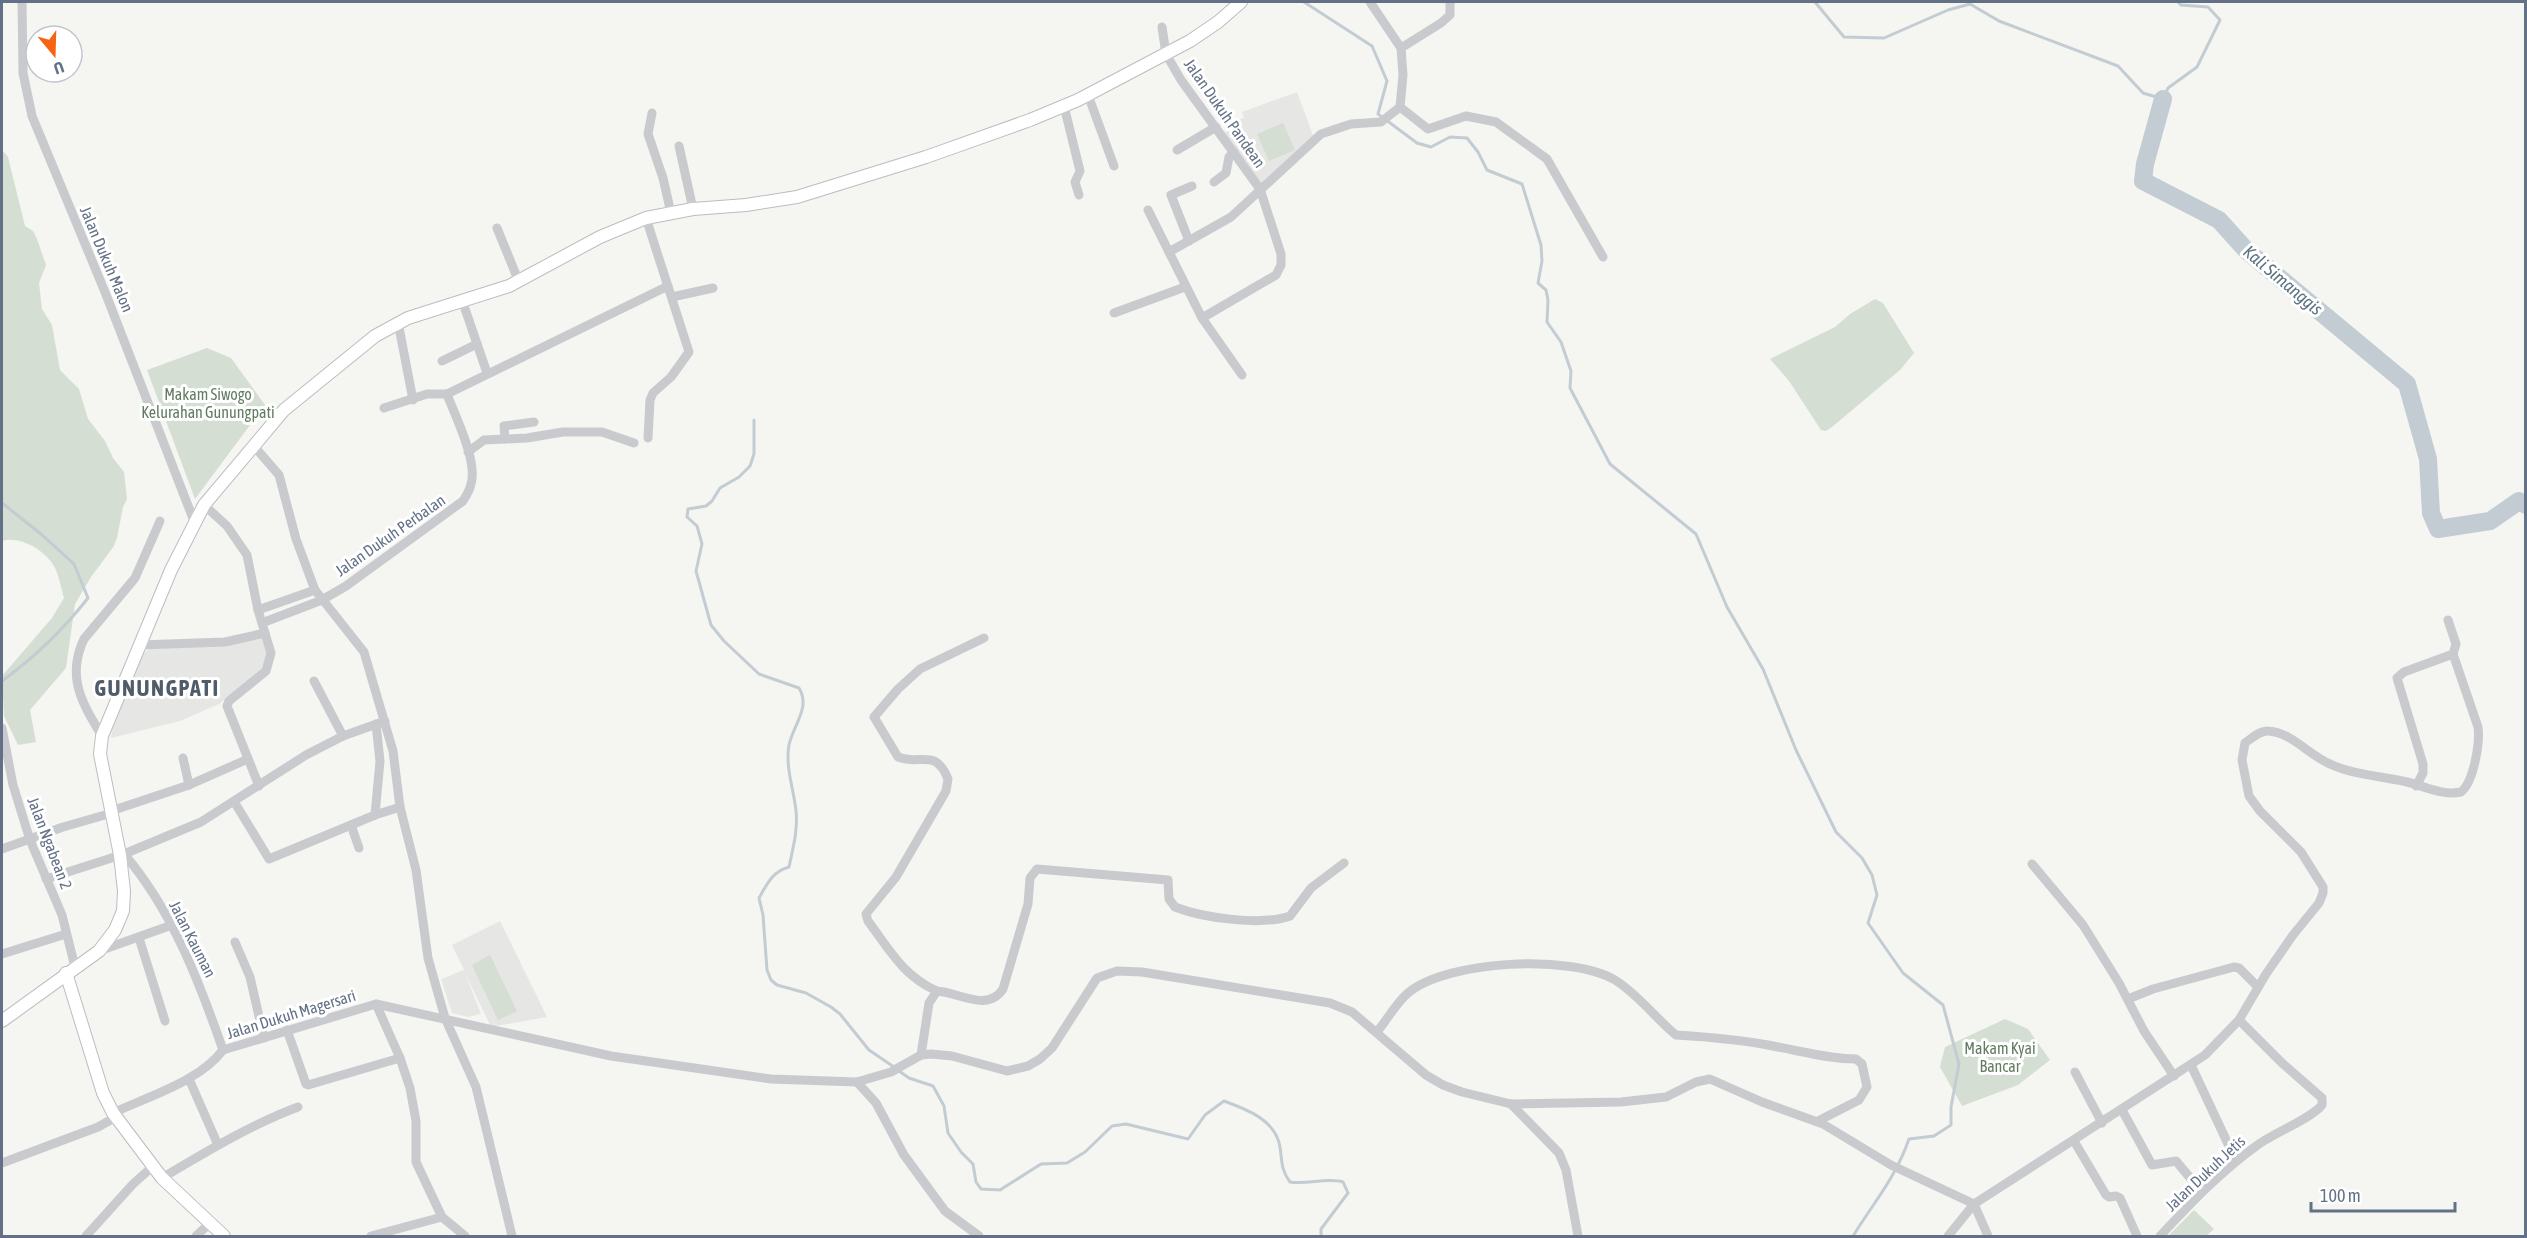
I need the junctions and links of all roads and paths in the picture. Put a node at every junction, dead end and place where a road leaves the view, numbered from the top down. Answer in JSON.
{"nodes":[{"id":1,"x":22,"y":2,"type":"edge"},
{"id":2,"x":1241,"y":2,"type":"edge"},
{"id":3,"x":1370,"y":2,"type":"edge"},
{"id":4,"x":1450,"y":2,"type":"edge"},
{"id":5,"x":1162,"y":27,"type":"dead end"},
{"id":6,"x":1401,"y":48,"type":"junction"},
{"id":7,"x":1166,"y":54,"type":"junction"},
{"id":8,"x":1088,"y":95,"type":"junction"},
{"id":9,"x":1064,"y":106,"type":"junction"},
{"id":10,"x":1400,"y":107,"type":"junction"},
{"id":11,"x":652,"y":113,"type":"dead end"},
{"id":12,"x":1216,"y":128,"type":"junction"},
{"id":13,"x":679,"y":146,"type":"dead end"},
{"id":14,"x":1177,"y":150,"type":"dead end"},
{"id":15,"x":1234,"y":152,"type":"junction"},
{"id":16,"x":1114,"y":166,"type":"dead end"},
{"id":17,"x":1214,"y":182,"type":"dead end"},
{"id":18,"x":1192,"y":186,"type":"dead end"},
{"id":19,"x":1260,"y":189,"type":"junction"},
{"id":20,"x":1079,"y":195,"type":"dead end"},
{"id":21,"x":693,"y":209,"type":"junction"},
{"id":22,"x":1148,"y":210,"type":"dead end"},
{"id":23,"x":671,"y":213,"type":"junction"},
{"id":24,"x":646,"y":218,"type":"junction"},
{"id":25,"x":497,"y":228,"type":"dead end"},
{"id":26,"x":1189,"y":241,"type":"junction"},
{"id":27,"x":1169,"y":252,"type":"junction"},
{"id":28,"x":1603,"y":257,"type":"dead end"},
{"id":29,"x":519,"y":282,"type":"junction"},
{"id":30,"x":668,"y":286,"type":"junction"},
{"id":31,"x":1185,"y":286,"type":"junction"},
{"id":32,"x":713,"y":288,"type":"dead end"},
{"id":33,"x":672,"y":297,"type":"junction"},
{"id":34,"x":462,"y":300,"type":"junction"},
{"id":35,"x":1114,"y":313,"type":"dead end"},
{"id":36,"x":1202,"y":318,"type":"junction"},
{"id":37,"x":398,"y":322,"type":"junction"},
{"id":38,"x":477,"y":344,"type":"junction"},
{"id":39,"x":442,"y":361,"type":"dead end"},
{"id":40,"x":487,"y":374,"type":"junction"},
{"id":41,"x":1242,"y":375,"type":"dead end"},
{"id":42,"x":447,"y":393,"type":"junction"},
{"id":43,"x":413,"y":400,"type":"junction"},
{"id":44,"x":384,"y":408,"type":"dead end"},
{"id":45,"x":534,"y":422,"type":"dead end"},
{"id":46,"x":648,"y":438,"type":"dead end"},
{"id":47,"x":505,"y":439,"type":"junction"},
{"id":48,"x":634,"y":443,"type":"dead end"},
{"id":49,"x":253,"y":445,"type":"junction"},
{"id":50,"x":468,"y":452,"type":"junction"},
{"id":51,"x":204,"y":505,"type":"junction"},
{"id":52,"x":160,"y":521,"type":"dead end"},
{"id":53,"x":194,"y":521,"type":"junction"},
{"id":54,"x":315,"y":590,"type":"junction"},
{"id":55,"x":322,"y":600,"type":"junction"},
{"id":56,"x":258,"y":610,"type":"junction"},
{"id":57,"x":2448,"y":620,"type":"dead end"},
{"id":58,"x":262,"y":623,"type":"junction"},
{"id":59,"x":265,"y":633,"type":"junction"},
{"id":60,"x":984,"y":638,"type":"dead end"},
{"id":61,"x":140,"y":645,"type":"junction"},
{"id":62,"x":2453,"y":654,"type":"junction"},
{"id":63,"x":314,"y":681,"type":"dead end"},
{"id":64,"x":380,"y":723,"type":"junction"},
{"id":65,"x":2,"y":728,"type":"edge"},
{"id":66,"x":102,"y":736,"type":"junction"},
{"id":67,"x":343,"y":736,"type":"junction"},
{"id":68,"x":183,"y":758,"type":"dead end"},
{"id":69,"x":248,"y":759,"type":"junction"},
{"id":70,"x":189,"y":784,"type":"junction"},
{"id":71,"x":259,"y":786,"type":"junction"},
{"id":72,"x":2416,"y":786,"type":"junction"},
{"id":73,"x":235,"y":802,"type":"junction"},
{"id":74,"x":400,"y":807,"type":"junction"},
{"id":75,"x":111,"y":812,"type":"junction"},
{"id":76,"x":375,"y":815,"type":"junction"},
{"id":77,"x":351,"y":825,"type":"junction"},
{"id":78,"x":30,"y":840,"type":"junction"},
{"id":79,"x":359,"y":848,"type":"dead end"},
{"id":80,"x":2,"y":849,"type":"edge"},
{"id":81,"x":122,"y":855,"type":"junction"},
{"id":82,"x":1344,"y":863,"type":"dead end"},
{"id":83,"x":2032,"y":864,"type":"dead end"},
{"id":84,"x":46,"y":879,"type":"junction"},
{"id":85,"x":172,"y":925,"type":"junction"},
{"id":86,"x":66,"y":934,"type":"junction"},
{"id":87,"x":139,"y":938,"type":"junction"},
{"id":88,"x":235,"y":942,"type":"dead end"},
{"id":89,"x":99,"y":951,"type":"junction"},
{"id":90,"x":2,"y":954,"type":"edge"},
{"id":91,"x":70,"y":970,"type":"junction"},
{"id":92,"x":2258,"y":987,"type":"junction"},
{"id":93,"x":937,"y":991,"type":"junction"},
{"id":94,"x":2128,"y":999,"type":"junction"},
{"id":95,"x":376,"y":1004,"type":"junction"},
{"id":96,"x":445,"y":1018,"type":"junction"},
{"id":97,"x":2240,"y":1020,"type":"junction"},
{"id":98,"x":2,"y":1021,"type":"edge"},
{"id":99,"x":165,"y":1021,"type":"dead end"},
{"id":100,"x":286,"y":1030,"type":"junction"},
{"id":101,"x":1377,"y":1032,"type":"junction"},
{"id":102,"x":264,"y":1038,"type":"junction"},
{"id":103,"x":223,"y":1050,"type":"junction"},
{"id":104,"x":921,"y":1055,"type":"junction"},
{"id":105,"x":400,"y":1058,"type":"junction"},
{"id":106,"x":2191,"y":1065,"type":"junction"},
{"id":107,"x":2075,"y":1072,"type":"dead end"},
{"id":108,"x":2174,"y":1076,"type":"junction"},
{"id":109,"x":189,"y":1079,"type":"junction"},
{"id":110,"x":857,"y":1082,"type":"junction"},
{"id":111,"x":1511,"y":1104,"type":"junction"},
{"id":112,"x":298,"y":1107,"type":"dead end"},
{"id":113,"x":2122,"y":1110,"type":"junction"},
{"id":114,"x":114,"y":1115,"type":"junction"},
{"id":115,"x":1818,"y":1122,"type":"junction"},
{"id":116,"x":2102,"y":1123,"type":"junction"},
{"id":117,"x":2074,"y":1141,"type":"junction"},
{"id":118,"x":218,"y":1145,"type":"junction"},
{"id":119,"x":2235,"y":1161,"type":"junction"},
{"id":120,"x":2,"y":1163,"type":"edge"},
{"id":121,"x":152,"y":1167,"type":"junction"},
{"id":122,"x":162,"y":1179,"type":"junction"},
{"id":123,"x":2202,"y":1192,"type":"junction"},
{"id":124,"x":1974,"y":1204,"type":"junction"},
{"id":125,"x":441,"y":1217,"type":"junction"},
{"id":126,"x":210,"y":1223,"type":"junction"},
{"id":127,"x":86,"y":1236,"type":"edge"},
{"id":128,"x":196,"y":1236,"type":"edge"},
{"id":129,"x":224,"y":1236,"type":"edge"},
{"id":130,"x":371,"y":1236,"type":"edge"},
{"id":131,"x":465,"y":1236,"type":"edge"},
{"id":132,"x":512,"y":1236,"type":"edge"},
{"id":133,"x":979,"y":1236,"type":"edge"},
{"id":134,"x":1578,"y":1236,"type":"edge"},
{"id":135,"x":1948,"y":1236,"type":"edge"},
{"id":136,"x":1988,"y":1236,"type":"edge"},
{"id":137,"x":2137,"y":1236,"type":"edge"},
{"id":138,"x":2160,"y":1236,"type":"edge"}],
"edges":[{"from":1,"to":53,"type":"street","name":"Jalan Dukuh Malon"},
{"from":2,"to":7,"type":"main road"},
{"from":3,"to":6,"type":"street"},
{"from":4,"to":6,"type":"street"},
{"from":5,"to":7,"type":"street"},
{"from":6,"to":10,"type":"street"},
{"from":7,"to":8,"type":"main road"},
{"from":7,"to":12,"type":"street","name":"Jalan Dukuh Pandean"},
{"from":8,"to":9,"type":"main road"},
{"from":8,"to":16,"type":"street"},
{"from":9,"to":20,"type":"street"},
{"from":9,"to":21,"type":"main road"},
{"from":10,"to":19,"type":"street","name":"Jalan Dukuh Pandean"},
{"from":10,"to":28,"type":"street"},
{"from":11,"to":23,"type":"street"},
{"from":12,"to":14,"type":"street"},
{"from":12,"to":15,"type":"street","name":"Jalan Dukuh Pandean"},
{"from":13,"to":21,"type":"street"},
{"from":15,"to":17,"type":"street"},
{"from":15,"to":19,"type":"street","name":"Jalan Dukuh Pandean"},
{"from":18,"to":26,"type":"street"},
{"from":19,"to":26,"type":"street","name":"Jalan Dukuh Pandean"},
{"from":19,"to":36,"type":"street","name":"Jalan Dukuh Pandean"},
{"from":21,"to":23,"type":"main road"},
{"from":22,"to":27,"type":"street"},
{"from":23,"to":24,"type":"main road"},
{"from":24,"to":29,"type":"main road"},
{"from":24,"to":30,"type":"street"},
{"from":25,"to":29,"type":"street"},
{"from":26,"to":27,"type":"street","name":"Jalan Dukuh Pandean"},
{"from":27,"to":31,"type":"street"},
{"from":29,"to":34,"type":"main road"},
{"from":30,"to":33,"type":"street"},
{"from":30,"to":40,"type":"street"},
{"from":31,"to":35,"type":"street"},
{"from":31,"to":36,"type":"street"},
{"from":32,"to":33,"type":"street"},
{"from":33,"to":46,"type":"street"},
{"from":34,"to":37,"type":"main road"},
{"from":34,"to":38,"type":"street"},
{"from":36,"to":41,"type":"street"},
{"from":37,"to":43,"type":"street"},
{"from":37,"to":49,"type":"main road"},
{"from":38,"to":39,"type":"street"},
{"from":38,"to":40,"type":"street"},
{"from":40,"to":42,"type":"street"},
{"from":42,"to":43,"type":"street"},
{"from":42,"to":50,"type":"street","name":"Jalan Dukuh Perbalan"},
{"from":43,"to":44,"type":"street"},
{"from":45,"to":47,"type":"street"},
{"from":47,"to":48,"type":"street"},
{"from":47,"to":50,"type":"street"},
{"from":49,"to":51,"type":"main road"},
{"from":49,"to":54,"type":"street"},
{"from":50,"to":55,"type":"street","name":"Jalan Dukuh Perbalan"},
{"from":51,"to":53,"type":"main road"},
{"from":51,"to":56,"type":"street"},
{"from":52,"to":66,"type":"street"},
{"from":53,"to":61,"type":"main road"},
{"from":54,"to":55,"type":"street"},
{"from":54,"to":56,"type":"street"},
{"from":55,"to":58,"type":"street","name":"Jalan Dukuh Perbalan"},
{"from":55,"to":64,"type":"street"},
{"from":56,"to":58,"type":"street"},
{"from":57,"to":62,"type":"street"},
{"from":58,"to":59,"type":"street"},
{"from":59,"to":61,"type":"street"},
{"from":59,"to":69,"type":"street"},
{"from":60,"to":93,"type":"street"},
{"from":61,"to":66,"type":"main road"},
{"from":62,"to":72,"type":"street"},
{"from":62,"to":72,"type":"street"},
{"from":63,"to":67,"type":"street"},
{"from":64,"to":67,"type":"street"},
{"from":64,"to":74,"type":"street"},
{"from":64,"to":76,"type":"street"},
{"from":65,"to":78,"type":"street","name":"Jalan Ngabean 2"},
{"from":66,"to":75,"type":"main road"},
{"from":67,"to":71,"type":"street"},
{"from":68,"to":70,"type":"street"},
{"from":69,"to":70,"type":"street"},
{"from":69,"to":71,"type":"street"},
{"from":70,"to":75,"type":"street"},
{"from":71,"to":73,"type":"street"},
{"from":72,"to":92,"type":"street"},
{"from":73,"to":77,"type":"street"},
{"from":73,"to":81,"type":"street"},
{"from":74,"to":76,"type":"street"},
{"from":74,"to":96,"type":"street"},
{"from":75,"to":78,"type":"street"},
{"from":75,"to":81,"type":"main road"},
{"from":76,"to":77,"type":"street"},
{"from":77,"to":79,"type":"street"},
{"from":78,"to":80,"type":"street"},
{"from":78,"to":84,"type":"street","name":"Jalan Ngabean 2"},
{"from":81,"to":84,"type":"street"},
{"from":81,"to":85,"type":"street","name":"Jalan Kauman"},
{"from":81,"to":89,"type":"main road"},
{"from":82,"to":93,"type":"street"},
{"from":83,"to":94,"type":"street"},
{"from":84,"to":86,"type":"street","name":"Jalan Ngabean 2"},
{"from":85,"to":87,"type":"street"},
{"from":85,"to":103,"type":"street","name":"Jalan Kauman"},
{"from":86,"to":90,"type":"street"},
{"from":86,"to":91,"type":"street","name":"Jalan Ngabean 2"},
{"from":87,"to":89,"type":"street"},
{"from":87,"to":99,"type":"street"},
{"from":88,"to":102,"type":"street"},
{"from":89,"to":91,"type":"main road"},
{"from":91,"to":98,"type":"main road"},
{"from":91,"to":114,"type":"main road"},
{"from":92,"to":94,"type":"street"},
{"from":92,"to":97,"type":"street"},
{"from":93,"to":104,"type":"street"},
{"from":94,"to":108,"type":"street"},
{"from":95,"to":96,"type":"street","name":"Jalan Dukuh Magersari"},
{"from":95,"to":100,"type":"street","name":"Jalan Dukuh Magersari"},
{"from":95,"to":105,"type":"street","name":"Jalan Dukuh Magersari"},
{"from":96,"to":110,"type":"street","name":"Jalan Dukuh Magersari"},
{"from":96,"to":132,"type":"street"},
{"from":97,"to":106,"type":"street"},
{"from":97,"to":119,"type":"street","name":"Jalan Dukuh Jetis"},
{"from":100,"to":102,"type":"street","name":"Jalan Dukuh Magersari"},
{"from":100,"to":105,"type":"street"},
{"from":101,"to":104,"type":"street"},
{"from":101,"to":111,"type":"street"},
{"from":101,"to":115,"type":"street"},
{"from":102,"to":103,"type":"street","name":"Jalan Dukuh Magersari"},
{"from":103,"to":109,"type":"street","name":"Jalan Dukuh Magersari"},
{"from":104,"to":110,"type":"street","name":"Jalan Dukuh Magersari"},
{"from":105,"to":125,"type":"street","name":"Jalan Dukuh Magersari"},
{"from":106,"to":108,"type":"street"},
{"from":106,"to":119,"type":"street"},
{"from":107,"to":116,"type":"street"},
{"from":108,"to":113,"type":"street"},
{"from":109,"to":114,"type":"street","name":"Jalan Dukuh Magersari"},
{"from":109,"to":118,"type":"street"},
{"from":110,"to":133,"type":"street"},
{"from":111,"to":115,"type":"street"},
{"from":111,"to":134,"type":"street"},
{"from":112,"to":118,"type":"street"},
{"from":113,"to":116,"type":"street"},
{"from":113,"to":123,"type":"street"},
{"from":114,"to":120,"type":"street","name":"Jalan Dukuh Magersari"},
{"from":114,"to":121,"type":"main road"},
{"from":115,"to":124,"type":"street"},
{"from":116,"to":117,"type":"street"},
{"from":117,"to":124,"type":"street"},
{"from":117,"to":137,"type":"street"},
{"from":118,"to":122,"type":"street"},
{"from":119,"to":123,"type":"street","name":"Jalan Dukuh Jetis"},
{"from":121,"to":122,"type":"main road"},
{"from":121,"to":127,"type":"street"},
{"from":122,"to":126,"type":"main road"},
{"from":123,"to":138,"type":"street","name":"Jalan Dukuh Jetis"},
{"from":124,"to":135,"type":"street"},
{"from":124,"to":136,"type":"street"},
{"from":125,"to":130,"type":"street"},
{"from":125,"to":131,"type":"street","name":"Jalan Dukuh Magersari"},
{"from":126,"to":128,"type":"street"},
{"from":126,"to":129,"type":"main road"}]}
